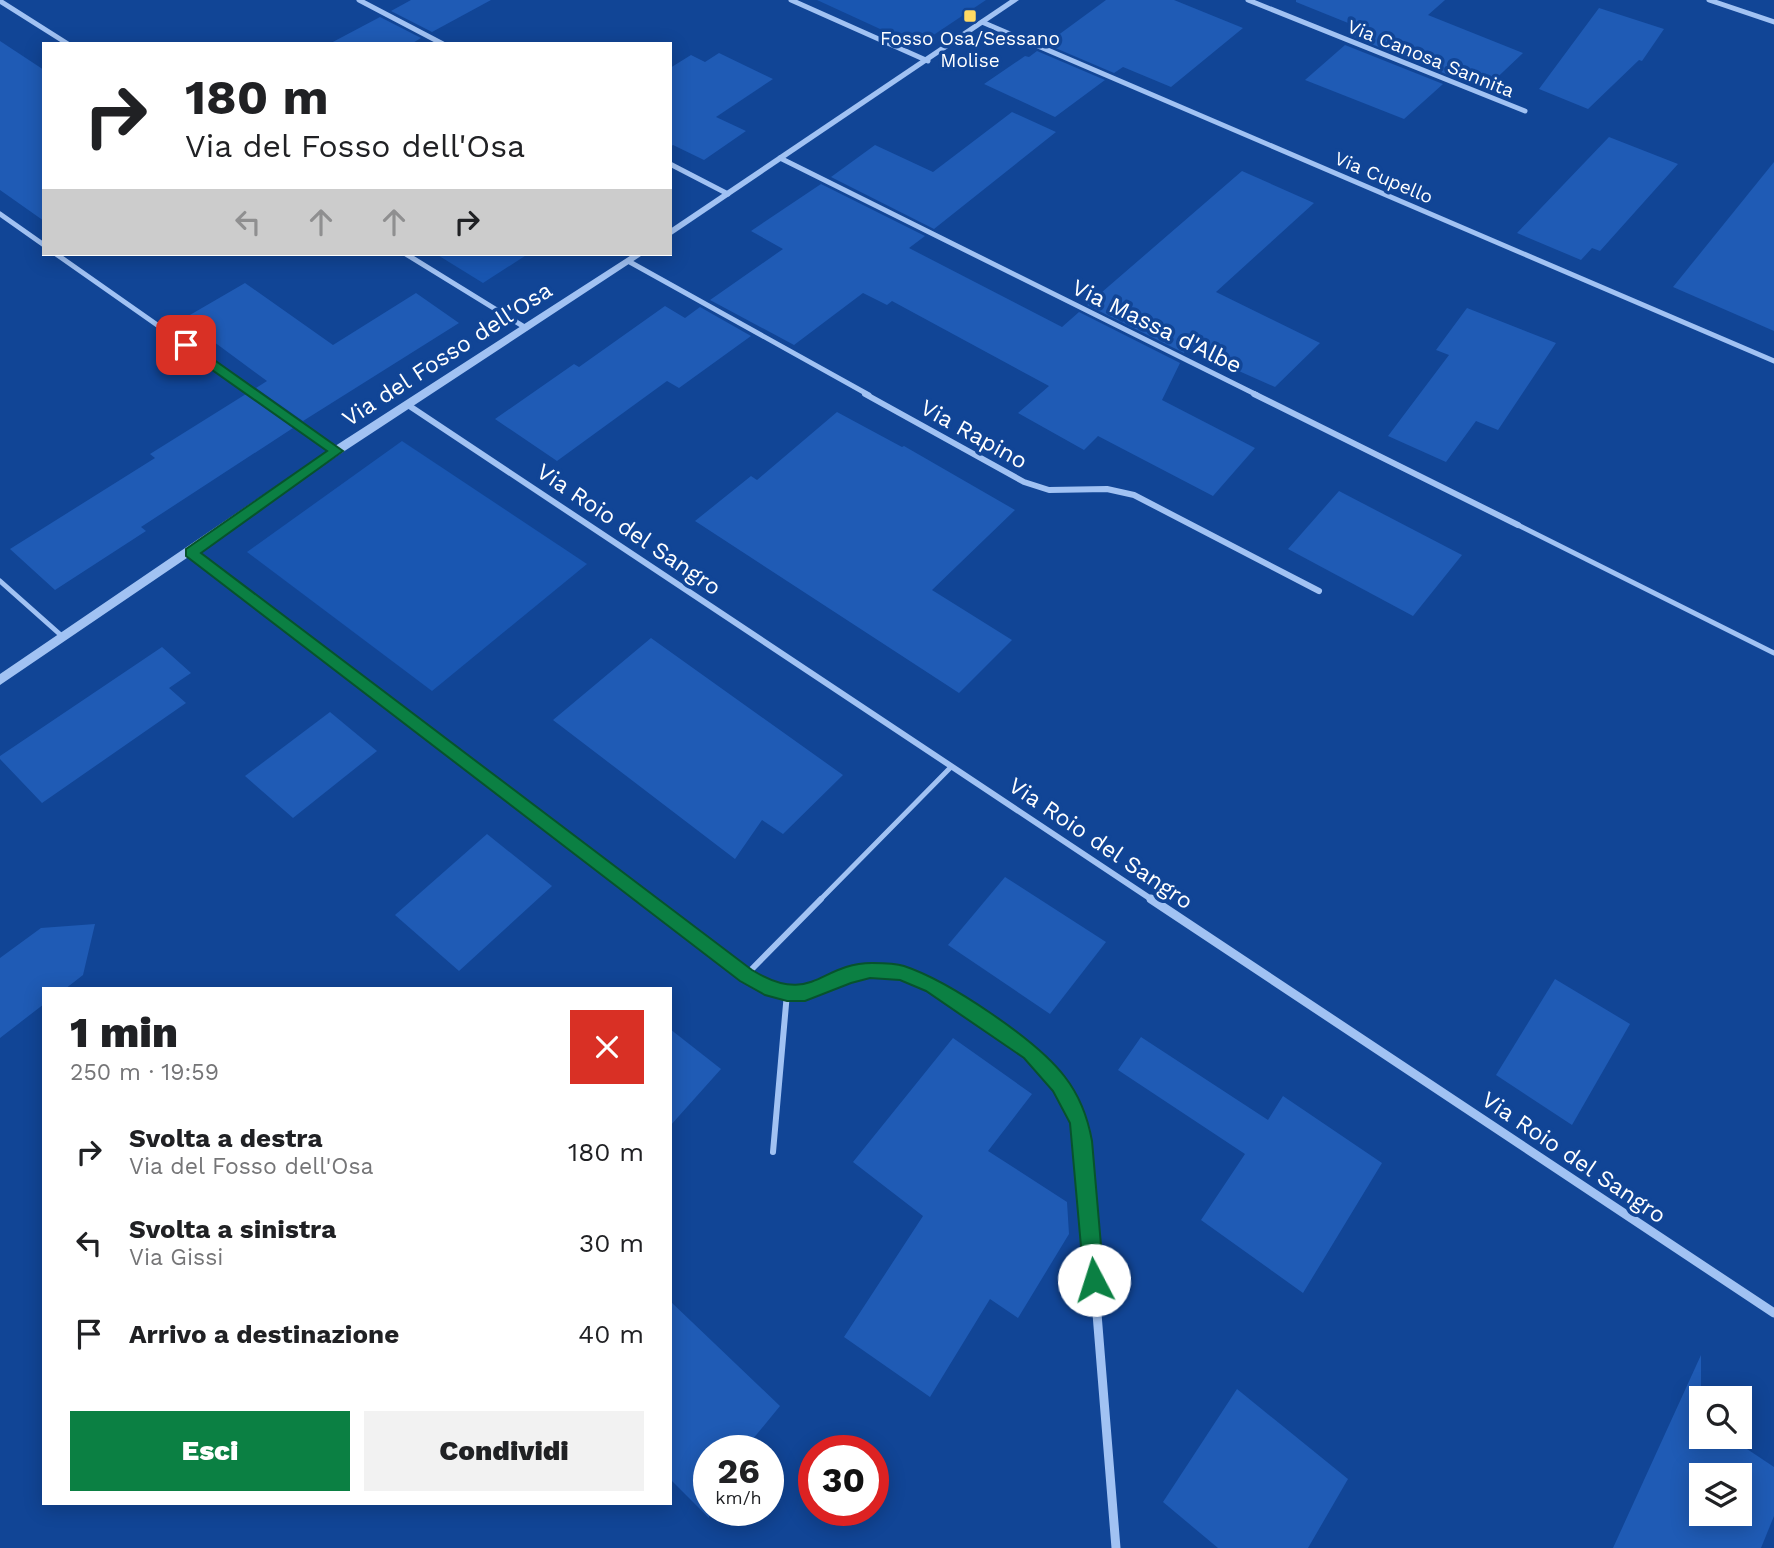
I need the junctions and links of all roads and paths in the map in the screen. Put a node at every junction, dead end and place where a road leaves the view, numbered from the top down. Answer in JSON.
{"nodes":[{"id":1,"x":359,"y":0,"type":"edge"},
{"id":2,"x":791,"y":0,"type":"edge"},
{"id":3,"x":1015,"y":0,"type":"edge"},
{"id":4,"x":1248,"y":0,"type":"edge"},
{"id":5,"x":1709,"y":0,"type":"edge"},
{"id":6,"x":0,"y":1,"type":"edge"},
{"id":7,"x":982,"y":22,"type":"junction"},
{"id":8,"x":1774,"y":22,"type":"edge"},
{"id":9,"x":65,"y":42,"type":"edge"},
{"id":10,"x":439,"y":42,"type":"edge"},
{"id":11,"x":928,"y":61,"type":"junction"},
{"id":12,"x":1525,"y":111,"type":"dead end"},
{"id":13,"x":780,"y":158,"type":"junction"},
{"id":14,"x":672,"y":165,"type":"edge"},
{"id":15,"x":728,"y":194,"type":"junction"},
{"id":16,"x":0,"y":214,"type":"edge"},
{"id":17,"x":672,"y":232,"type":"edge"},
{"id":18,"x":42,"y":244,"type":"edge"},
{"id":19,"x":59,"y":256,"type":"edge"},
{"id":20,"x":409,"y":256,"type":"edge"},
{"id":21,"x":636,"y":256,"type":"edge"},
{"id":22,"x":628,"y":261,"type":"junction"},
{"id":23,"x":526,"y":328,"type":"junction"},
{"id":24,"x":1774,"y":361,"type":"edge"},
{"id":25,"x":408,"y":405,"type":"junction"},
{"id":26,"x":336,"y":451,"type":"junction"},
{"id":27,"x":1518,"y":525,"type":"joint"},
{"id":28,"x":191,"y":552,"type":"junction"},
{"id":29,"x":0,"y":581,"type":"edge"},
{"id":30,"x":1319,"y":591,"type":"dead end"},
{"id":31,"x":64,"y":638,"type":"junction"},
{"id":32,"x":1774,"y":653,"type":"edge"},
{"id":33,"x":0,"y":680,"type":"edge"},
{"id":34,"x":951,"y":767,"type":"junction"},
{"id":35,"x":746,"y":975,"type":"junction"},
{"id":36,"x":787,"y":993,"type":"junction"},
{"id":37,"x":773,"y":1152,"type":"dead end"},
{"id":38,"x":1774,"y":1313,"type":"edge"},
{"id":39,"x":1116,"y":1548,"type":"edge"}],
"edges":[{"from":1,"to":10,"type":"street"},
{"from":2,"to":11,"type":"street"},
{"from":3,"to":7,"type":"street"},
{"from":4,"to":12,"type":"street","name":"Via Canosa Sannita"},
{"from":5,"to":8,"type":"street"},
{"from":6,"to":9,"type":"street"},
{"from":7,"to":11,"type":"street"},
{"from":7,"to":24,"type":"street","name":"Via Cupello"},
{"from":11,"to":13,"type":"street"},
{"from":13,"to":15,"type":"street"},
{"from":13,"to":27,"type":"street","name":"Via Massa d'Albe"},
{"from":14,"to":15,"type":"street"},
{"from":15,"to":17,"type":"street"},
{"from":16,"to":18,"type":"street"},
{"from":19,"to":26,"type":"street"},
{"from":20,"to":23,"type":"street"},
{"from":21,"to":22,"type":"street","name":"Via del Fosso dell'Osa"},
{"from":22,"to":23,"type":"street","name":"Via del Fosso dell'Osa"},
{"from":22,"to":30,"type":"street","name":"Via Rapino"},
{"from":23,"to":25,"type":"street","name":"Via del Fosso dell'Osa"},
{"from":25,"to":26,"type":"street","name":"Via del Fosso dell'Osa"},
{"from":25,"to":34,"type":"street","name":"Via Roio del Sangro"},
{"from":26,"to":28,"type":"street","name":"Via del Fosso dell'Osa"},
{"from":27,"to":32,"type":"lane"},
{"from":28,"to":31,"type":"street","name":"Via del Fosso dell'Osa"},
{"from":28,"to":35,"type":"street"},
{"from":29,"to":31,"type":"lane"},
{"from":31,"to":33,"type":"street","name":"Via del Fosso dell'Osa"},
{"from":34,"to":35,"type":"lane"},
{"from":34,"to":38,"type":"street","name":"Via Roio del Sangro"},
{"from":35,"to":36,"type":"street"},
{"from":36,"to":37,"type":"lane"},
{"from":36,"to":39,"type":"street"}]}
